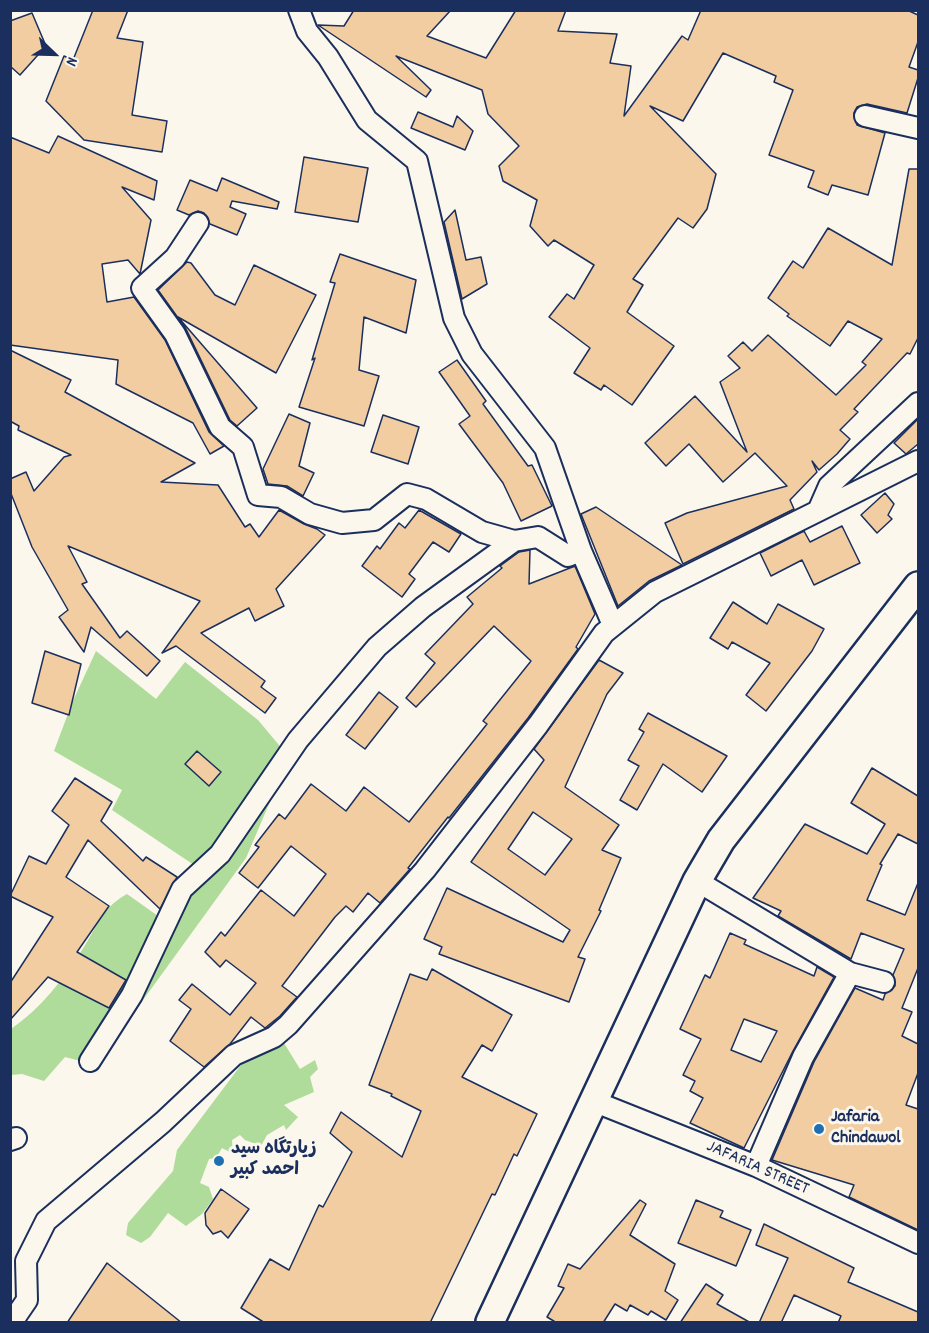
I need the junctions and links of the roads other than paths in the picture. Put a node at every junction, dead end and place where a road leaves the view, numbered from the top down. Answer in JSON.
{"nodes":[{"id":1,"x":299,"y":10,"type":"edge"},
{"id":2,"x":865,"y":116,"type":"dead end"},
{"id":3,"x":918,"y":128,"type":"edge"},
{"id":4,"x":198,"y":223,"type":"dead end"},
{"id":5,"x":918,"y":403,"type":"edge"},
{"id":6,"x":918,"y":461,"type":"edge"},
{"id":7,"x":818,"y":511,"type":"junction"},
{"id":8,"x":514,"y":541,"type":"junction"},
{"id":9,"x":581,"y":551,"type":"junction"},
{"id":10,"x":918,"y":586,"type":"edge"},
{"id":11,"x":613,"y":626,"type":"junction"},
{"id":12,"x":697,"y":881,"type":"junction"},
{"id":13,"x":850,"y":973,"type":"junction"},
{"id":14,"x":884,"y":982,"type":"dead end"},
{"id":15,"x":90,"y":1060,"type":"dead end"},
{"id":16,"x":593,"y":1101,"type":"junction"},
{"id":17,"x":756,"y":1166,"type":"junction"},
{"id":18,"x":918,"y":1243,"type":"edge"},
{"id":19,"x":12,"y":1323,"type":"edge"},
{"id":20,"x":490,"y":1323,"type":"edge"}],
"edges":[{"from":1,"to":9,"type":"street"},
{"from":2,"to":3,"type":"street"},
{"from":4,"to":8,"type":"street"},
{"from":5,"to":7,"type":"street"},
{"from":6,"to":7,"type":"street"},
{"from":7,"to":11,"type":"street"},
{"from":8,"to":9,"type":"street"},
{"from":8,"to":15,"type":"street"},
{"from":9,"to":11,"type":"street"},
{"from":10,"to":12,"type":"main road"},
{"from":11,"to":19,"type":"street"},
{"from":12,"to":13,"type":"street"},
{"from":12,"to":16,"type":"main road"},
{"from":13,"to":14,"type":"street"},
{"from":13,"to":17,"type":"street"},
{"from":16,"to":17,"type":"street","name":"JAFARIA STREET"},
{"from":16,"to":20,"type":"main road"},
{"from":17,"to":18,"type":"street","name":"JAFARIA STREET"}]}
